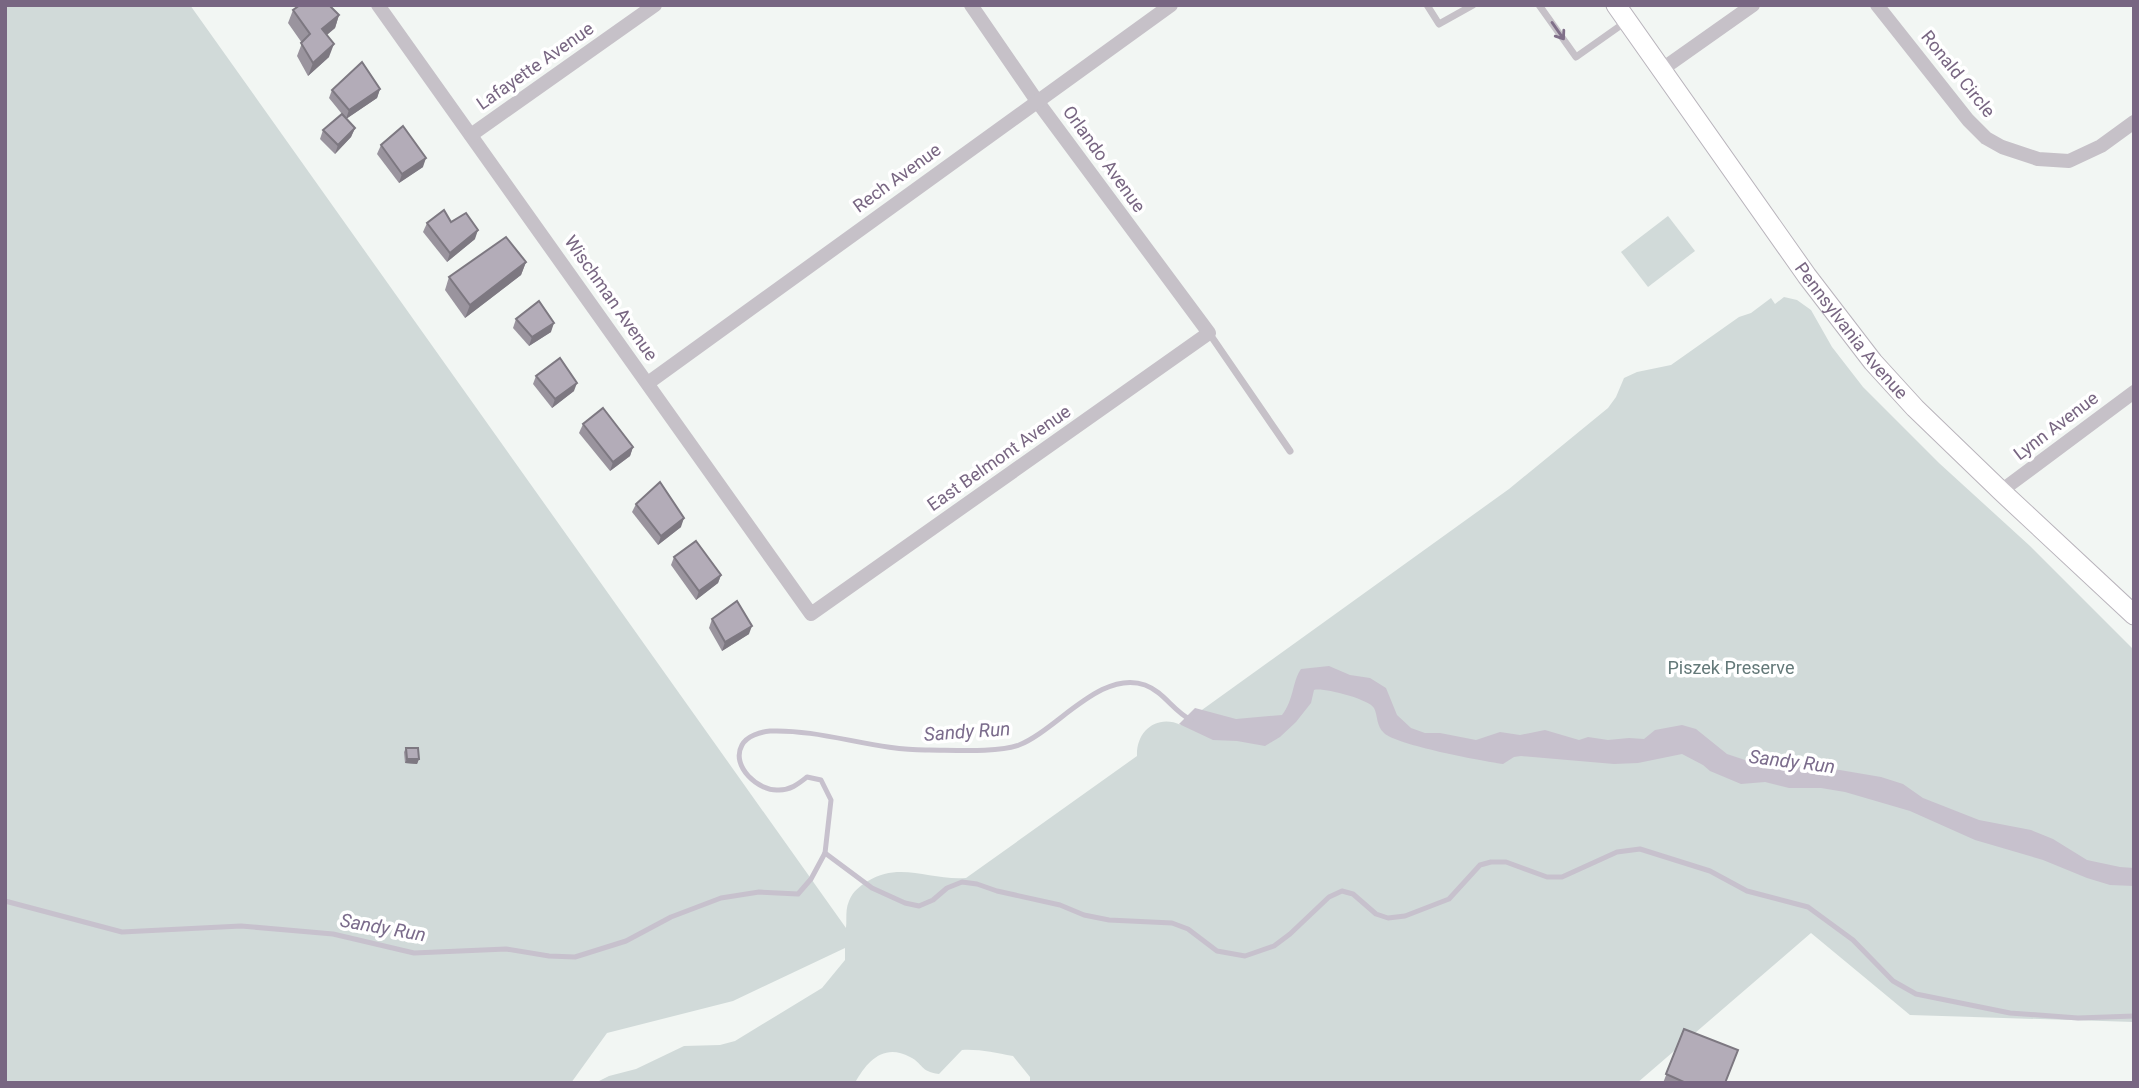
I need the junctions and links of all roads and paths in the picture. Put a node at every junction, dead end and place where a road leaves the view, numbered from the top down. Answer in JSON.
{"nodes":[{"id":1,"x":377,"y":5,"type":"edge"},
{"id":2,"x":655,"y":5,"type":"edge"},
{"id":3,"x":971,"y":5,"type":"edge"},
{"id":4,"x":1171,"y":5,"type":"edge"},
{"id":5,"x":1427,"y":5,"type":"edge"},
{"id":6,"x":1473,"y":5,"type":"edge"},
{"id":7,"x":1539,"y":5,"type":"edge"},
{"id":8,"x":1753,"y":5,"type":"edge"},
{"id":9,"x":1877,"y":5,"type":"edge"},
{"id":10,"x":1622,"y":13,"type":"edge"},
{"id":11,"x":1661,"y":70,"type":"junction"},
{"id":12,"x":1037,"y":101,"type":"junction"},
{"id":13,"x":2134,"y":122,"type":"edge"},
{"id":14,"x":471,"y":135,"type":"junction"},
{"id":15,"x":1209,"y":333,"type":"junction"},
{"id":16,"x":648,"y":383,"type":"junction"},
{"id":17,"x":2134,"y":392,"type":"edge"},
{"id":18,"x":1290,"y":451,"type":"dead end"},
{"id":19,"x":2001,"y":491,"type":"junction"},
{"id":20,"x":811,"y":614,"type":"joint"},
{"id":21,"x":2134,"y":615,"type":"edge"}],
"edges":[{"from":1,"to":14,"type":"street","name":"Wischman Avenue"},
{"from":2,"to":14,"type":"street","name":"Lafayette Avenue"},
{"from":3,"to":12,"type":"street","name":"Orlando Avenue"},
{"from":4,"to":12,"type":"street","name":"Rech Avenue"},
{"from":5,"to":6,"type":"lane"},
{"from":7,"to":10,"type":"lane","one_way":true},
{"from":8,"to":11,"type":"street"},
{"from":9,"to":13,"type":"street","name":"Ronald Circle"},
{"from":10,"to":11,"type":"main road","name":"Pennsylvania Avenue"},
{"from":11,"to":19,"type":"main road","name":"Pennsylvania Avenue"},
{"from":12,"to":15,"type":"street","name":"Orlando Avenue"},
{"from":12,"to":16,"type":"street","name":"Rech Avenue"},
{"from":14,"to":16,"type":"street","name":"Wischman Avenue"},
{"from":15,"to":18,"type":"lane"},
{"from":15,"to":20,"type":"street","name":"East Belmont Avenue"},
{"from":16,"to":20,"type":"street","name":"Wischman Avenue"},
{"from":17,"to":19,"type":"street","name":"Lynn Avenue"},
{"from":19,"to":21,"type":"main road","name":"Pennsylvania Avenue"}]}
